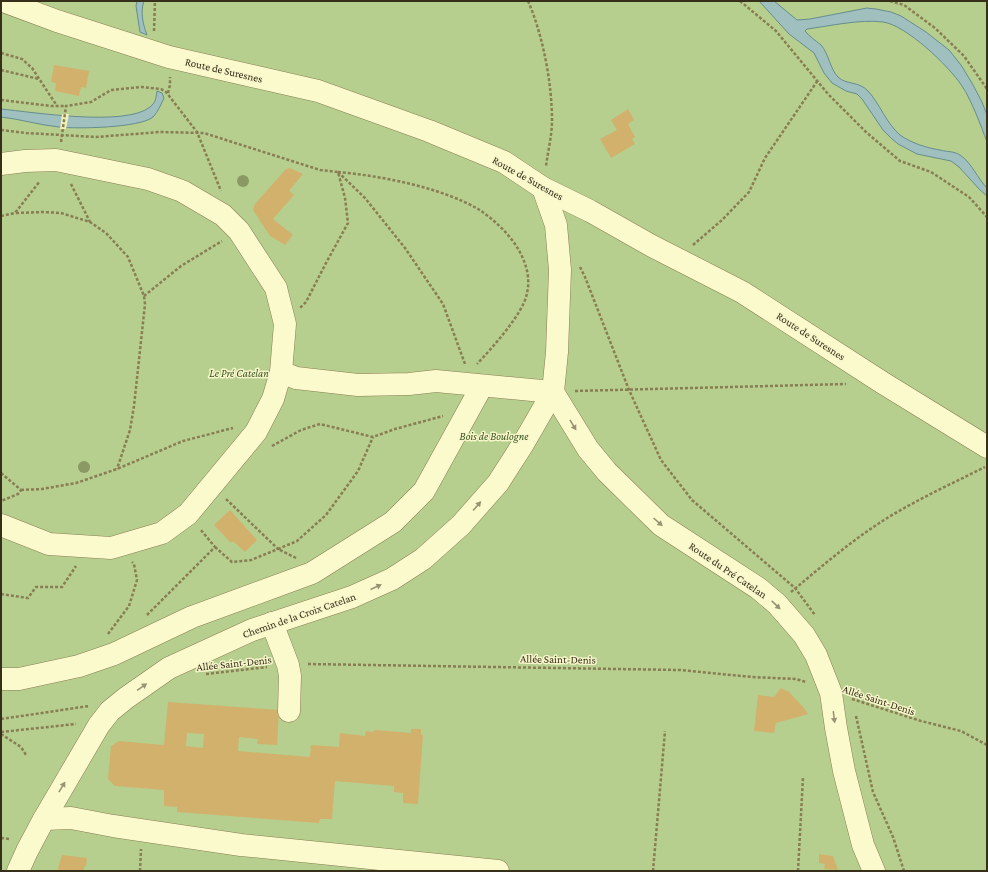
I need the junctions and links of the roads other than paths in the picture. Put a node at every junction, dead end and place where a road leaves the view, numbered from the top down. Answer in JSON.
{"nodes":[{"id":1,"x":3,"y":1,"type":"edge"},
{"id":2,"x":1,"y":164,"type":"edge"},
{"id":3,"x":543,"y":188,"type":"junction"},
{"id":4,"x":281,"y":372,"type":"junction"},
{"id":5,"x":473,"y":381,"type":"junction"},
{"id":6,"x":553,"y":392,"type":"junction"},
{"id":7,"x":987,"y":447,"type":"edge"},
{"id":8,"x":1,"y":525,"type":"edge"},
{"id":9,"x":272,"y":622,"type":"junction"},
{"id":10,"x":1,"y":679,"type":"edge"},
{"id":11,"x":289,"y":711,"type":"dead end"},
{"id":12,"x":44,"y":819,"type":"junction"},
{"id":13,"x":18,"y":871,"type":"edge"},
{"id":14,"x":498,"y":871,"type":"edge"},
{"id":15,"x":874,"y":871,"type":"edge"}],
"edges":[{"from":1,"to":3,"type":"street","name":"Route de Suresnes"},
{"from":2,"to":4,"type":"street"},
{"from":3,"to":6,"type":"street"},
{"from":3,"to":7,"type":"street","name":"Route de Suresnes"},
{"from":4,"to":5,"type":"street"},
{"from":4,"to":8,"type":"street"},
{"from":5,"to":6,"type":"street"},
{"from":5,"to":10,"type":"street"},
{"from":9,"to":6,"type":"street","name":"Chemin de la Croix Catelan","one_way":true},
{"from":6,"to":15,"type":"street","name":"Route du Pré Catelan","one_way":true},
{"from":9,"to":11,"type":"street"},
{"from":12,"to":9,"type":"street","name":"Chemin de la Croix Catelan","one_way":true},
{"from":12,"to":13,"type":"street","name":"Chemin de la Croix Catelan"},
{"from":12,"to":14,"type":"street"}]}
